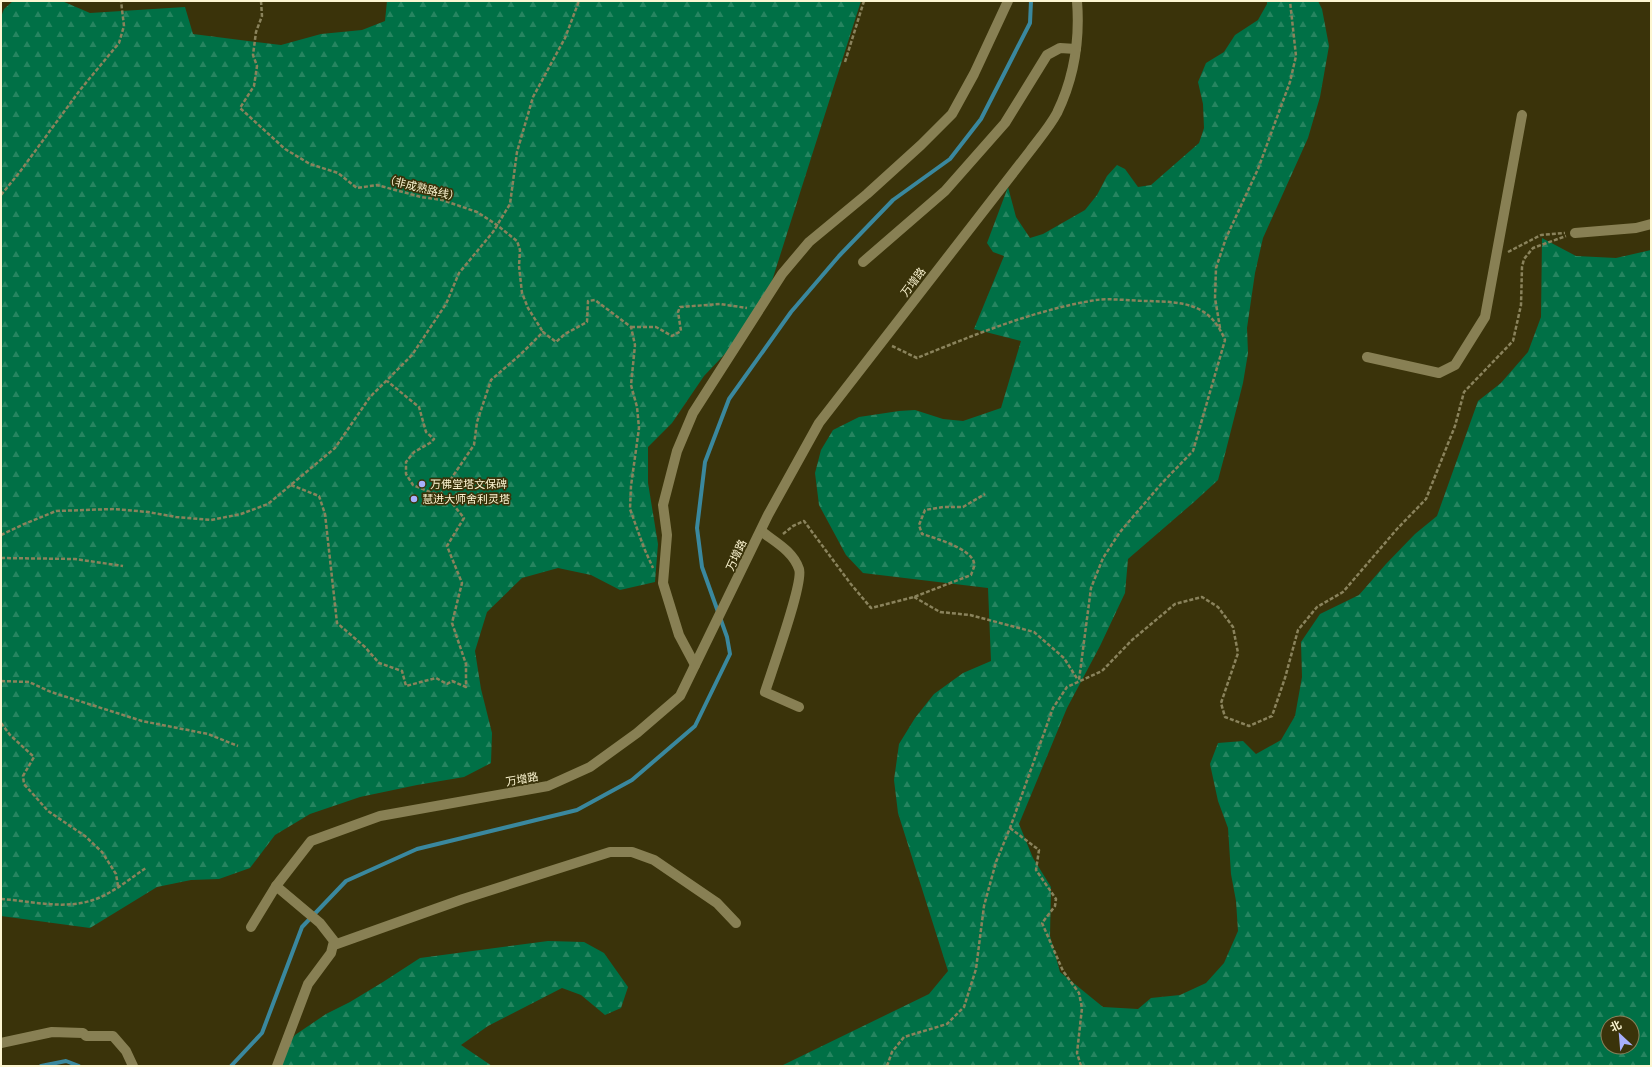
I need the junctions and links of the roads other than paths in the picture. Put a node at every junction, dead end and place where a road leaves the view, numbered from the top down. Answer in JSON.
{"nodes":[{"id":1,"x":1008,"y":1,"type":"edge"},
{"id":2,"x":1077,"y":1,"type":"edge"},
{"id":3,"x":1076,"y":49,"type":"junction"},
{"id":4,"x":1522,"y":114,"type":"dead end"},
{"id":5,"x":1651,"y":224,"type":"edge"},
{"id":6,"x":1574,"y":233,"type":"road end"},
{"id":7,"x":863,"y":262,"type":"dead end"},
{"id":8,"x":1367,"y":357,"type":"dead end"},
{"id":9,"x":760,"y":531,"type":"junction"},
{"id":10,"x":695,"y":665,"type":"junction"},
{"id":11,"x":799,"y":707,"type":"dead end"},
{"id":12,"x":276,"y":886,"type":"junction"},
{"id":13,"x":736,"y":923,"type":"dead end"},
{"id":14,"x":251,"y":927,"type":"dead end"},
{"id":15,"x":334,"y":945,"type":"junction"},
{"id":16,"x":1,"y":1044,"type":"edge"},
{"id":17,"x":133,"y":1066,"type":"edge"},
{"id":18,"x":277,"y":1066,"type":"edge"}],
"edges":[{"from":1,"to":10,"type":"street"},
{"from":2,"to":3,"type":"street","name":"万增路"},
{"from":3,"to":7,"type":"street"},
{"from":3,"to":9,"type":"street","name":"万增路"},
{"from":4,"to":8,"type":"street"},
{"from":5,"to":6,"type":"street"},
{"from":9,"to":10,"type":"street","name":"万增路"},
{"from":9,"to":11,"type":"street"},
{"from":10,"to":12,"type":"street","name":"万增路"},
{"from":12,"to":14,"type":"street","name":"万增路"},
{"from":12,"to":15,"type":"street"},
{"from":13,"to":15,"type":"street"},
{"from":15,"to":18,"type":"street"},
{"from":16,"to":17,"type":"street"}]}
